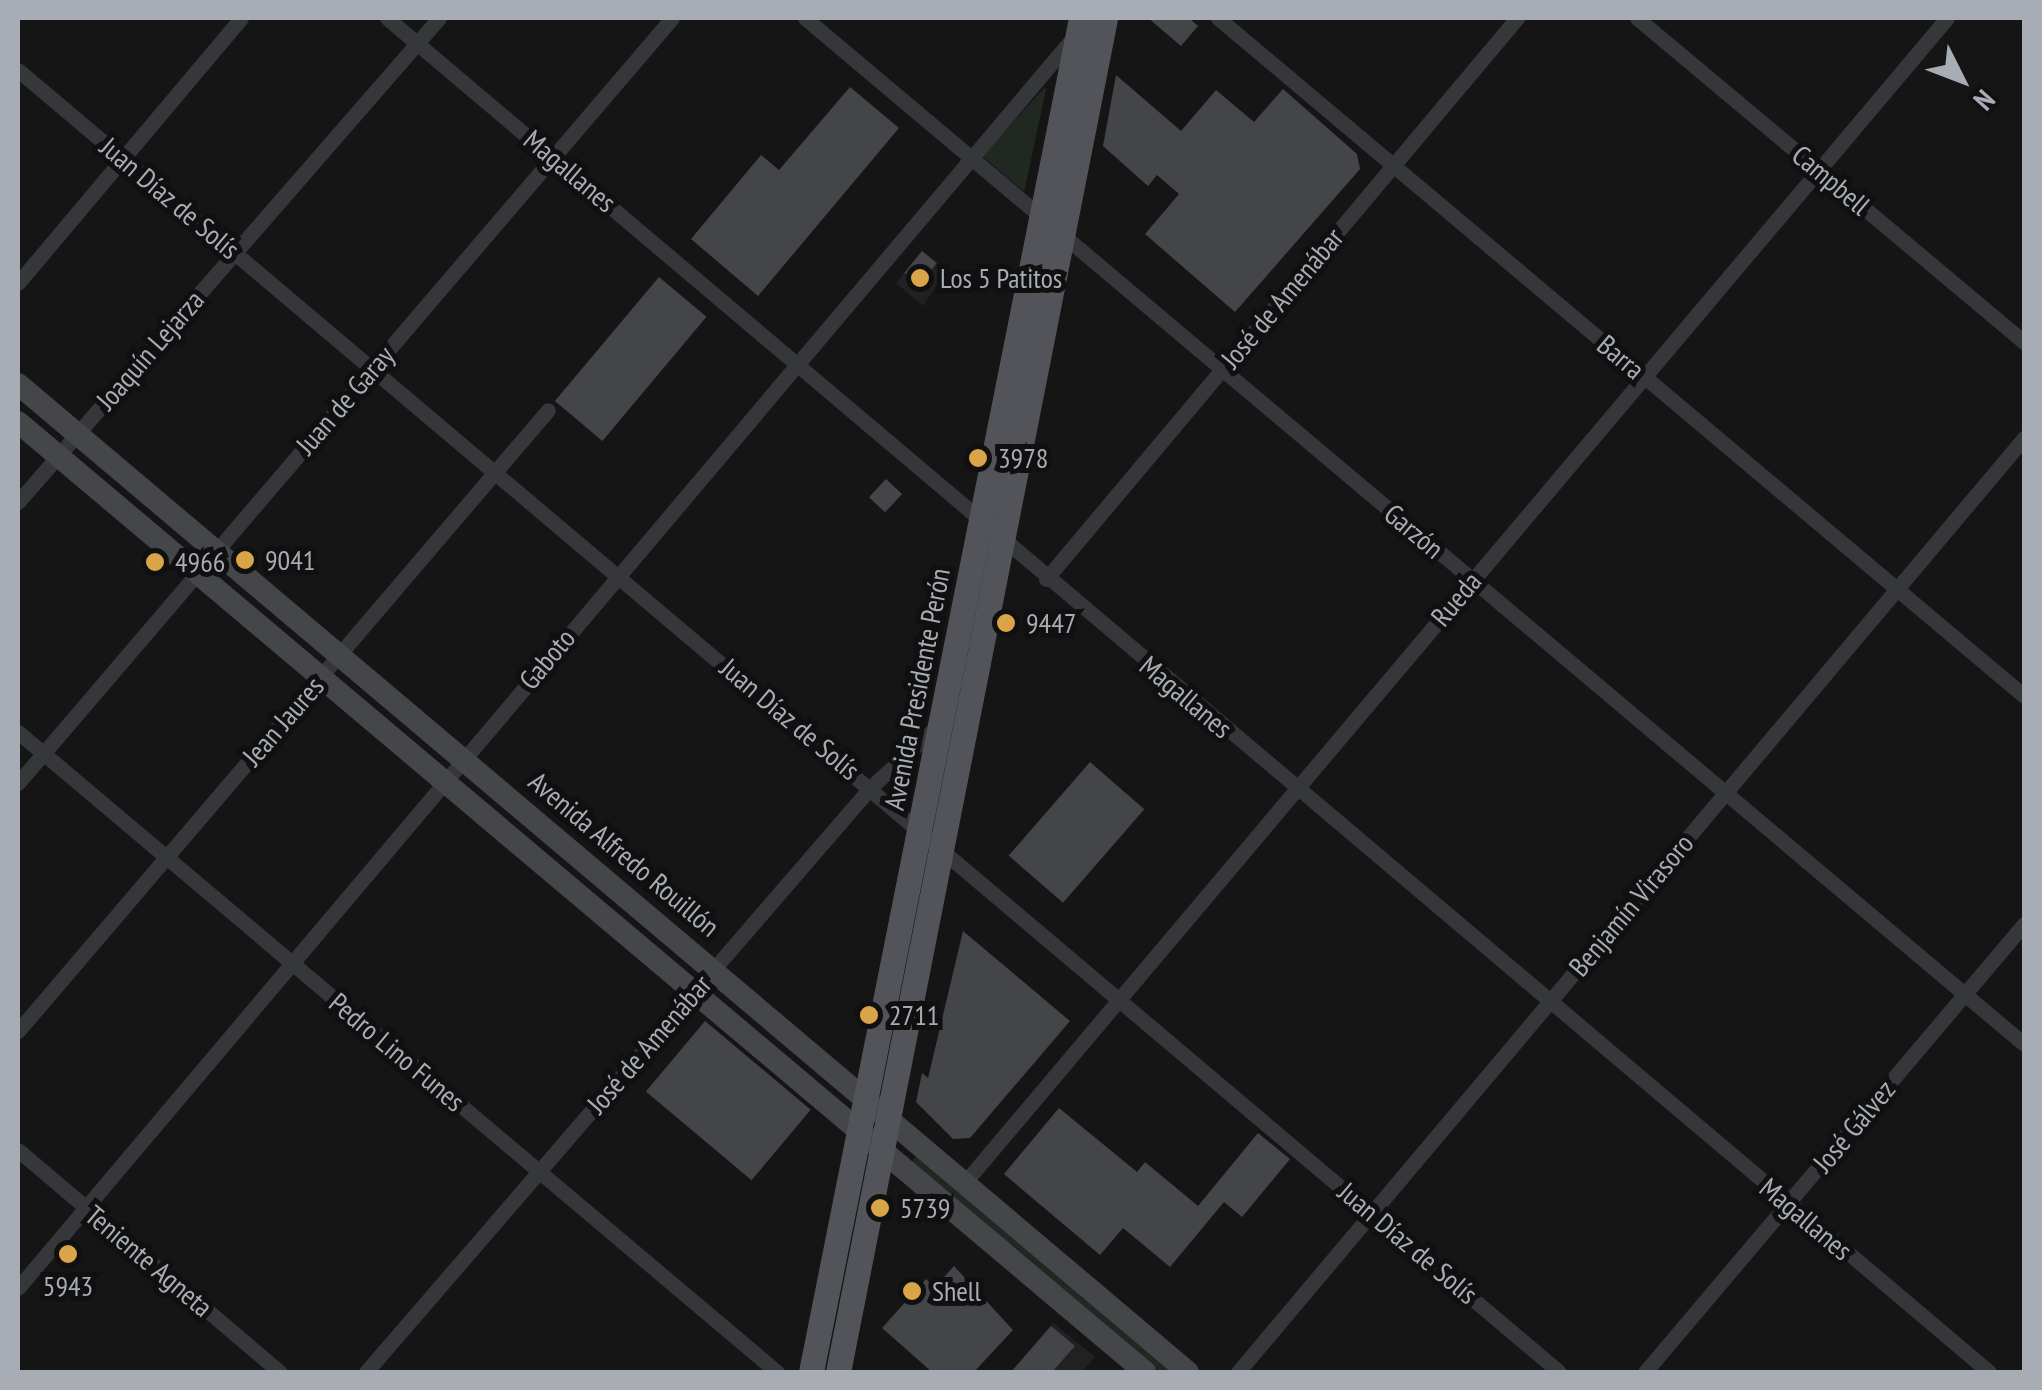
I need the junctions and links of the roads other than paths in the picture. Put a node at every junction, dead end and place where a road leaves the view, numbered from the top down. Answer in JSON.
{"nodes":[{"id":1,"x":242,"y":18,"type":"edge"},
{"id":2,"x":387,"y":18,"type":"edge"},
{"id":3,"x":439,"y":18,"type":"edge"},
{"id":4,"x":672,"y":18,"type":"edge"},
{"id":5,"x":805,"y":18,"type":"edge"},
{"id":6,"x":1105,"y":18,"type":"edge"},
{"id":7,"x":1218,"y":18,"type":"edge"},
{"id":8,"x":1518,"y":18,"type":"edge"},
{"id":9,"x":1637,"y":18,"type":"edge"},
{"id":10,"x":1946,"y":18,"type":"edge"},
{"id":11,"x":1080,"y":25,"type":"edge"},
{"id":12,"x":417,"y":43,"type":"junction"},
{"id":13,"x":18,"y":70,"type":"edge"},
{"id":14,"x":553,"y":156,"type":"junction"},
{"id":15,"x":122,"y":158,"type":"junction"},
{"id":16,"x":971,"y":158,"type":"junction"},
{"id":17,"x":1394,"y":165,"type":"junction"},
{"id":18,"x":1818,"y":170,"type":"junction"},
{"id":19,"x":1053,"y":228,"type":"junction"},
{"id":20,"x":234,"y":252,"type":"junction"},
{"id":21,"x":18,"y":283,"type":"edge"},
{"id":22,"x":2024,"y":342,"type":"edge"},
{"id":23,"x":797,"y":364,"type":"junction"},
{"id":24,"x":372,"y":368,"type":"junction"},
{"id":25,"x":1222,"y":370,"type":"junction"},
{"id":26,"x":1644,"y":376,"type":"junction"},
{"id":27,"x":18,"y":384,"type":"edge"},
{"id":28,"x":548,"y":410,"type":"dead end"},
{"id":29,"x":18,"y":422,"type":"edge"},
{"id":30,"x":76,"y":434,"type":"junction"},
{"id":31,"x":2024,"y":438,"type":"edge"},
{"id":32,"x":58,"y":456,"type":"junction"},
{"id":33,"x":496,"y":472,"type":"junction"},
{"id":34,"x":18,"y":502,"type":"edge"},
{"id":35,"x":980,"y":524,"type":"junction"},
{"id":36,"x":1001,"y":542,"type":"junction"},
{"id":37,"x":216,"y":550,"type":"junction"},
{"id":38,"x":197,"y":572,"type":"junction"},
{"id":39,"x":618,"y":575,"type":"junction"},
{"id":40,"x":1046,"y":579,"type":"junction"},
{"id":41,"x":1472,"y":580,"type":"junction"},
{"id":42,"x":1898,"y":589,"type":"junction"},
{"id":43,"x":340,"y":654,"type":"junction"},
{"id":44,"x":321,"y":676,"type":"junction"},
{"id":45,"x":2024,"y":696,"type":"edge"},
{"id":46,"x":941,"y":723,"type":"junction"},
{"id":47,"x":18,"y":732,"type":"edge"},
{"id":48,"x":42,"y":753,"type":"junction"},
{"id":49,"x":463,"y":758,"type":"junction"},
{"id":50,"x":444,"y":780,"type":"junction"},
{"id":51,"x":18,"y":782,"type":"edge"},
{"id":52,"x":871,"y":787,"type":"junction"},
{"id":53,"x":1296,"y":789,"type":"junction"},
{"id":54,"x":1726,"y":793,"type":"junction"},
{"id":55,"x":920,"y":828,"type":"junction"},
{"id":56,"x":941,"y":847,"type":"junction"},
{"id":57,"x":166,"y":858,"type":"junction"},
{"id":58,"x":2024,"y":924,"type":"edge"},
{"id":59,"x":290,"y":962,"type":"junction"},
{"id":60,"x":714,"y":968,"type":"junction"},
{"id":61,"x":695,"y":990,"type":"junction"},
{"id":62,"x":1966,"y":994,"type":"junction"},
{"id":63,"x":1120,"y":998,"type":"junction"},
{"id":64,"x":1549,"y":1002,"type":"junction"},
{"id":65,"x":18,"y":1031,"type":"edge"},
{"id":66,"x":2024,"y":1044,"type":"edge"},
{"id":67,"x":867,"y":1096,"type":"junction"},
{"id":68,"x":888,"y":1114,"type":"junction"},
{"id":69,"x":860,"y":1130,"type":"junction"},
{"id":70,"x":882,"y":1148,"type":"junction"},
{"id":71,"x":18,"y":1150,"type":"edge"},
{"id":72,"x":539,"y":1172,"type":"junction"},
{"id":73,"x":966,"y":1181,"type":"junction"},
{"id":74,"x":1788,"y":1204,"type":"junction"},
{"id":75,"x":85,"y":1207,"type":"junction"},
{"id":76,"x":1372,"y":1213,"type":"junction"},
{"id":77,"x":18,"y":1288,"type":"edge"},
{"id":78,"x":280,"y":1372,"type":"edge"},
{"id":79,"x":366,"y":1372,"type":"edge"},
{"id":80,"x":777,"y":1372,"type":"edge"},
{"id":81,"x":812,"y":1372,"type":"edge"},
{"id":82,"x":838,"y":1372,"type":"edge"},
{"id":83,"x":1145,"y":1372,"type":"edge"},
{"id":84,"x":1188,"y":1372,"type":"edge"},
{"id":85,"x":1238,"y":1372,"type":"edge"},
{"id":86,"x":1559,"y":1372,"type":"edge"},
{"id":87,"x":1645,"y":1372,"type":"edge"},
{"id":88,"x":1990,"y":1372,"type":"edge"}],
"edges":[{"from":1,"to":15,"type":"street"},
{"from":2,"to":12,"type":"street","name":"Magallanes"},
{"from":3,"to":12,"type":"street","name":"Joaquín Lejarza"},
{"from":4,"to":14,"type":"street","name":"Juan de Garay"},
{"from":5,"to":16,"type":"street","name":"Garzón"},
{"from":6,"to":19,"type":"main road","name":"Avenida Presidente Perón"},
{"from":7,"to":17,"type":"street","name":"Barra"},
{"from":8,"to":17,"type":"street","name":"José de Amenábar"},
{"from":9,"to":18,"type":"street","name":"Campbell"},
{"from":10,"to":18,"type":"street","name":"Rueda"},
{"from":11,"to":16,"type":"street","name":"Gaboto"},
{"from":11,"to":19,"type":"main road","name":"Avenida Presidente Perón"},
{"from":12,"to":14,"type":"street","name":"Magallanes"},
{"from":12,"to":20,"type":"street","name":"Joaquín Lejarza"},
{"from":13,"to":15,"type":"street","name":"Juan Díaz de Solís"},
{"from":14,"to":23,"type":"street","name":"Magallanes"},
{"from":14,"to":24,"type":"street","name":"Juan de Garay"},
{"from":15,"to":20,"type":"street","name":"Juan Díaz de Solís"},
{"from":15,"to":21,"type":"street"},
{"from":16,"to":19,"type":"street","name":"Garzón"},
{"from":16,"to":23,"type":"street","name":"Gaboto"},
{"from":17,"to":25,"type":"street","name":"José de Amenábar"},
{"from":17,"to":26,"type":"street","name":"Barra"},
{"from":18,"to":22,"type":"street","name":"Campbell"},
{"from":18,"to":26,"type":"street","name":"Rueda"},
{"from":19,"to":25,"type":"street","name":"Garzón"},
{"from":19,"to":35,"type":"main road","name":"Avenida Presidente Perón"},
{"from":19,"to":36,"type":"main road","name":"Avenida Presidente Perón"},
{"from":20,"to":24,"type":"street","name":"Juan Díaz de Solís"},
{"from":20,"to":30,"type":"street","name":"Joaquín Lejarza"},
{"from":23,"to":35,"type":"street","name":"Magallanes"},
{"from":23,"to":39,"type":"street","name":"Gaboto"},
{"from":24,"to":33,"type":"street","name":"Juan Díaz de Solís"},
{"from":24,"to":37,"type":"street","name":"Juan de Garay"},
{"from":25,"to":40,"type":"street","name":"José de Amenábar"},
{"from":25,"to":41,"type":"street","name":"Garzón"},
{"from":26,"to":41,"type":"street","name":"Rueda"},
{"from":26,"to":42,"type":"street","name":"Barra"},
{"from":27,"to":30,"type":"street","name":"Avenida Alfredo Rouillón"},
{"from":28,"to":33,"type":"street","name":"Jean Jaures"},
{"from":29,"to":32,"type":"street"},
{"from":30,"to":32,"type":"street","name":"Joaquín Lejarza"},
{"from":30,"to":37,"type":"street","name":"Avenida Alfredo Rouillón"},
{"from":31,"to":42,"type":"street","name":"Benjamín Virasoro"},
{"from":32,"to":34,"type":"street","name":"Joaquín Lejarza"},
{"from":32,"to":38,"type":"street"},
{"from":33,"to":39,"type":"street","name":"Juan Díaz de Solís"},
{"from":33,"to":43,"type":"street","name":"Jean Jaures"},
{"from":35,"to":36,"type":"street","name":"Magallanes"},
{"from":35,"to":46,"type":"main road","name":"Avenida Presidente Perón"},
{"from":36,"to":40,"type":"street","name":"Magallanes"},
{"from":36,"to":56,"type":"main road","name":"Avenida Presidente Perón"},
{"from":37,"to":38,"type":"street","name":"Juan de Garay"},
{"from":37,"to":43,"type":"street","name":"Avenida Alfredo Rouillón"},
{"from":38,"to":44,"type":"street"},
{"from":38,"to":48,"type":"street","name":"Juan de Garay"},
{"from":39,"to":49,"type":"street","name":"Gaboto"},
{"from":39,"to":52,"type":"street","name":"Juan Díaz de Solís"},
{"from":40,"to":53,"type":"street","name":"Magallanes"},
{"from":41,"to":53,"type":"street","name":"Rueda"},
{"from":41,"to":54,"type":"street","name":"Garzón"},
{"from":42,"to":45,"type":"street","name":"Barra"},
{"from":42,"to":54,"type":"street","name":"Benjamín Virasoro"},
{"from":43,"to":44,"type":"street","name":"Jean Jaures"},
{"from":43,"to":49,"type":"street","name":"Avenida Alfredo Rouillón"},
{"from":44,"to":50,"type":"street"},
{"from":44,"to":57,"type":"street","name":"Jean Jaures"},
{"from":46,"to":52,"type":"street","name":"José de Amenábar"},
{"from":46,"to":55,"type":"main road","name":"Avenida Presidente Perón"},
{"from":47,"to":48,"type":"street","name":"Pedro Lino Funes"},
{"from":48,"to":51,"type":"street","name":"Juan de Garay"},
{"from":48,"to":57,"type":"street","name":"Pedro Lino Funes"},
{"from":49,"to":50,"type":"street","name":"Gaboto"},
{"from":49,"to":60,"type":"street","name":"Avenida Alfredo Rouillón"},
{"from":50,"to":59,"type":"street","name":"Gaboto"},
{"from":50,"to":61,"type":"street"},
{"from":52,"to":55,"type":"street","name":"Juan Díaz de Solís"},
{"from":52,"to":60,"type":"street","name":"José de Amenábar"},
{"from":53,"to":63,"type":"street","name":"Rueda"},
{"from":53,"to":64,"type":"street","name":"Magallanes"},
{"from":54,"to":62,"type":"street","name":"Garzón"},
{"from":54,"to":64,"type":"street","name":"Benjamín Virasoro"},
{"from":55,"to":56,"type":"street","name":"Juan Díaz de Solís"},
{"from":55,"to":67,"type":"main road","name":"Avenida Presidente Perón"},
{"from":56,"to":63,"type":"street","name":"Juan Díaz de Solís"},
{"from":56,"to":68,"type":"main road","name":"Avenida Presidente Perón"},
{"from":57,"to":59,"type":"street","name":"Pedro Lino Funes"},
{"from":57,"to":65,"type":"street","name":"Jean Jaures"},
{"from":58,"to":62,"type":"street","name":"José Gálvez"},
{"from":59,"to":72,"type":"street","name":"Pedro Lino Funes"},
{"from":59,"to":75,"type":"street","name":"Gaboto"},
{"from":60,"to":61,"type":"street","name":"José de Amenábar"},
{"from":60,"to":67,"type":"street","name":"Avenida Alfredo Rouillón"},
{"from":61,"to":69,"type":"street"},
{"from":61,"to":72,"type":"street","name":"José de Amenábar"},
{"from":62,"to":66,"type":"street","name":"Garzón"},
{"from":62,"to":74,"type":"street","name":"José Gálvez"},
{"from":63,"to":73,"type":"street","name":"Rueda"},
{"from":63,"to":76,"type":"street","name":"Juan Díaz de Solís"},
{"from":64,"to":74,"type":"street","name":"Magallanes"},
{"from":64,"to":76,"type":"street","name":"Benjamín Virasoro"},
{"from":67,"to":68,"type":"street","name":"Avenida Alfredo Rouillón"},
{"from":67,"to":69,"type":"main road","name":"Avenida Presidente Perón"},
{"from":68,"to":70,"type":"main road","name":"Avenida Presidente Perón"},
{"from":68,"to":73,"type":"street","name":"Avenida Alfredo Rouillón"},
{"from":69,"to":70,"type":"street"},
{"from":69,"to":81,"type":"main road","name":"Avenida Presidente Perón"},
{"from":70,"to":82,"type":"main road","name":"Avenida Presidente Perón"},
{"from":70,"to":83,"type":"street"},
{"from":71,"to":75,"type":"street","name":"Teniente Agneta"},
{"from":72,"to":79,"type":"street","name":"José de Amenábar"},
{"from":72,"to":80,"type":"street","name":"Pedro Lino Funes"},
{"from":73,"to":84,"type":"street","name":"Avenida Alfredo Rouillón"},
{"from":74,"to":87,"type":"street","name":"José Gálvez"},
{"from":74,"to":88,"type":"street","name":"Magallanes"},
{"from":75,"to":77,"type":"street","name":"Gaboto"},
{"from":75,"to":78,"type":"street","name":"Teniente Agneta"},
{"from":76,"to":85,"type":"street","name":"Benjamín Virasoro"},
{"from":76,"to":86,"type":"street","name":"Juan Díaz de Solís"}]}
